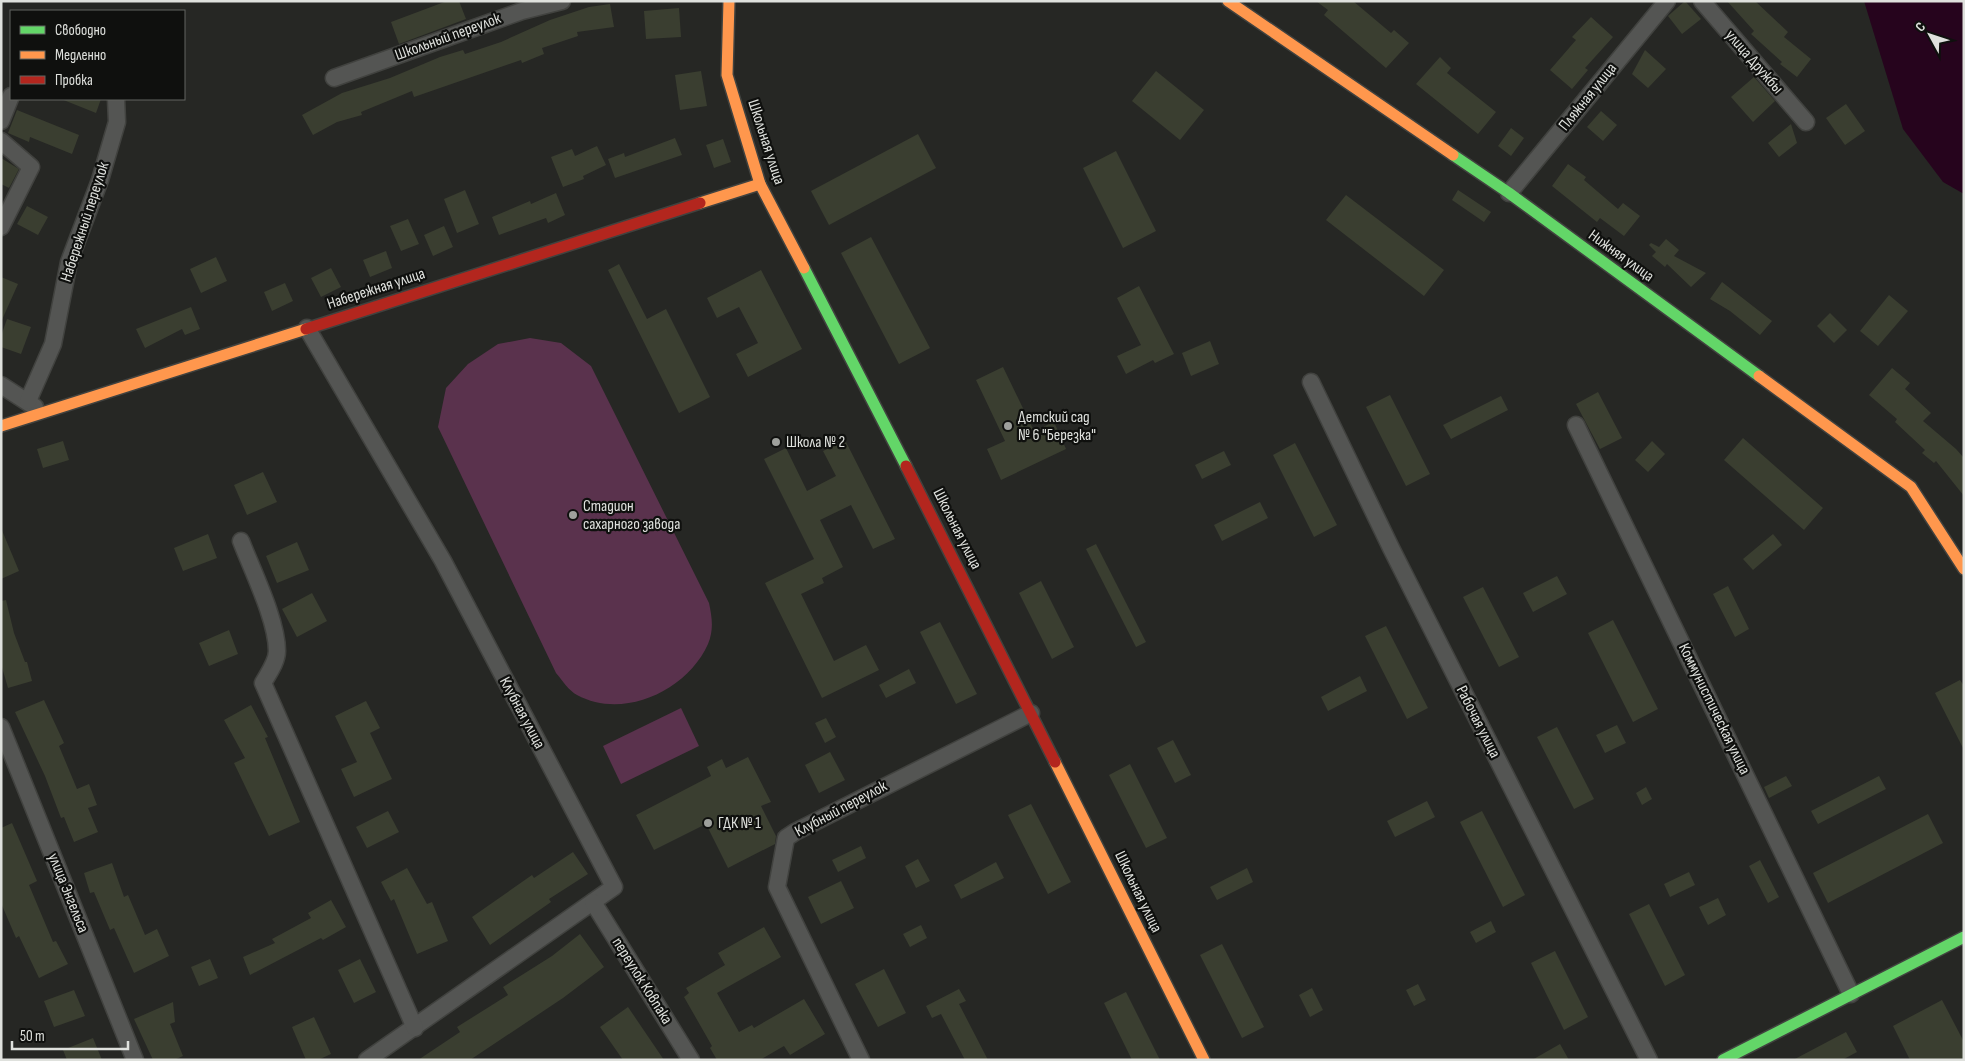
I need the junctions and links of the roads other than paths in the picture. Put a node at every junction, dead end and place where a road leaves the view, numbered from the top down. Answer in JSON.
{"nodes":[{"id":1,"x":562,"y":1,"type":"edge"},
{"id":2,"x":729,"y":1,"type":"edge"},
{"id":3,"x":1228,"y":1,"type":"edge"},
{"id":4,"x":1667,"y":1,"type":"edge"},
{"id":5,"x":1702,"y":1,"type":"edge"},
{"id":6,"x":334,"y":78,"type":"dead end"},
{"id":7,"x":10,"y":98,"type":"edge"},
{"id":8,"x":116,"y":100,"type":"edge"},
{"id":9,"x":1,"y":121,"type":"edge"},
{"id":10,"x":1806,"y":122,"type":"dead end"},
{"id":11,"x":1,"y":141,"type":"edge"},
{"id":12,"x":760,"y":184,"type":"junction"},
{"id":13,"x":1509,"y":193,"type":"junction"},
{"id":14,"x":1,"y":227,"type":"edge"},
{"id":15,"x":307,"y":328,"type":"junction"},
{"id":16,"x":1311,"y":382,"type":"dead end"},
{"id":17,"x":1,"y":386,"type":"edge"},
{"id":18,"x":28,"y":401,"type":"junction"},
{"id":19,"x":43,"y":413,"type":"junction"},
{"id":20,"x":1576,"y":425,"type":"dead end"},
{"id":21,"x":1,"y":426,"type":"edge"},
{"id":22,"x":241,"y":541,"type":"dead end"},
{"id":23,"x":1964,"y":569,"type":"edge"},
{"id":24,"x":1031,"y":713,"type":"junction"},
{"id":25,"x":1,"y":727,"type":"edge"},
{"id":26,"x":593,"y":902,"type":"junction"},
{"id":27,"x":1964,"y":937,"type":"edge"},
{"id":28,"x":1851,"y":994,"type":"junction"},
{"id":29,"x":415,"y":1028,"type":"junction"},
{"id":30,"x":135,"y":1060,"type":"edge"},
{"id":31,"x":367,"y":1060,"type":"edge"},
{"id":32,"x":691,"y":1060,"type":"edge"},
{"id":33,"x":861,"y":1060,"type":"edge"},
{"id":34,"x":1204,"y":1060,"type":"edge"},
{"id":35,"x":1649,"y":1060,"type":"edge"},
{"id":36,"x":1723,"y":1060,"type":"edge"}],
"edges":[{"from":1,"to":6,"type":"street","name":"Школьный переулок"},
{"from":2,"to":12,"type":"street","name":"Школьная улица"},
{"from":3,"to":13,"type":"street","name":"Нижняя улица"},
{"from":4,"to":13,"type":"street","name":"Пляжная улица"},
{"from":5,"to":10,"type":"street","name":"улица Дружбы"},
{"from":7,"to":9,"type":"street"},
{"from":8,"to":18,"type":"street","name":"Набережный переулок"},
{"from":11,"to":14,"type":"street"},
{"from":12,"to":15,"type":"street","name":"Набережная улица"},
{"from":12,"to":24,"type":"street","name":"Школьная улица"},
{"from":13,"to":23,"type":"street","name":"Нижняя улица"},
{"from":15,"to":19,"type":"street","name":"Набережная улица"},
{"from":15,"to":26,"type":"street","name":"Клубная улица"},
{"from":16,"to":35,"type":"street","name":"Рабочая улица"},
{"from":17,"to":18,"type":"street"},
{"from":18,"to":19,"type":"street"},
{"from":19,"to":21,"type":"street","name":"Набережная улица"},
{"from":20,"to":28,"type":"street","name":"Коммунистическая улица"},
{"from":22,"to":29,"type":"street"},
{"from":24,"to":33,"type":"street","name":"Клубный переулок"},
{"from":24,"to":34,"type":"street","name":"Школьная улица"},
{"from":25,"to":30,"type":"street","name":"улица Энгельса"},
{"from":26,"to":29,"type":"street","name":"Клубная улица"},
{"from":26,"to":32,"type":"street","name":"переулок Ковпака"},
{"from":27,"to":28,"type":"street"},
{"from":28,"to":36,"type":"street"},
{"from":29,"to":31,"type":"street","name":"Клубная улица"}]}
